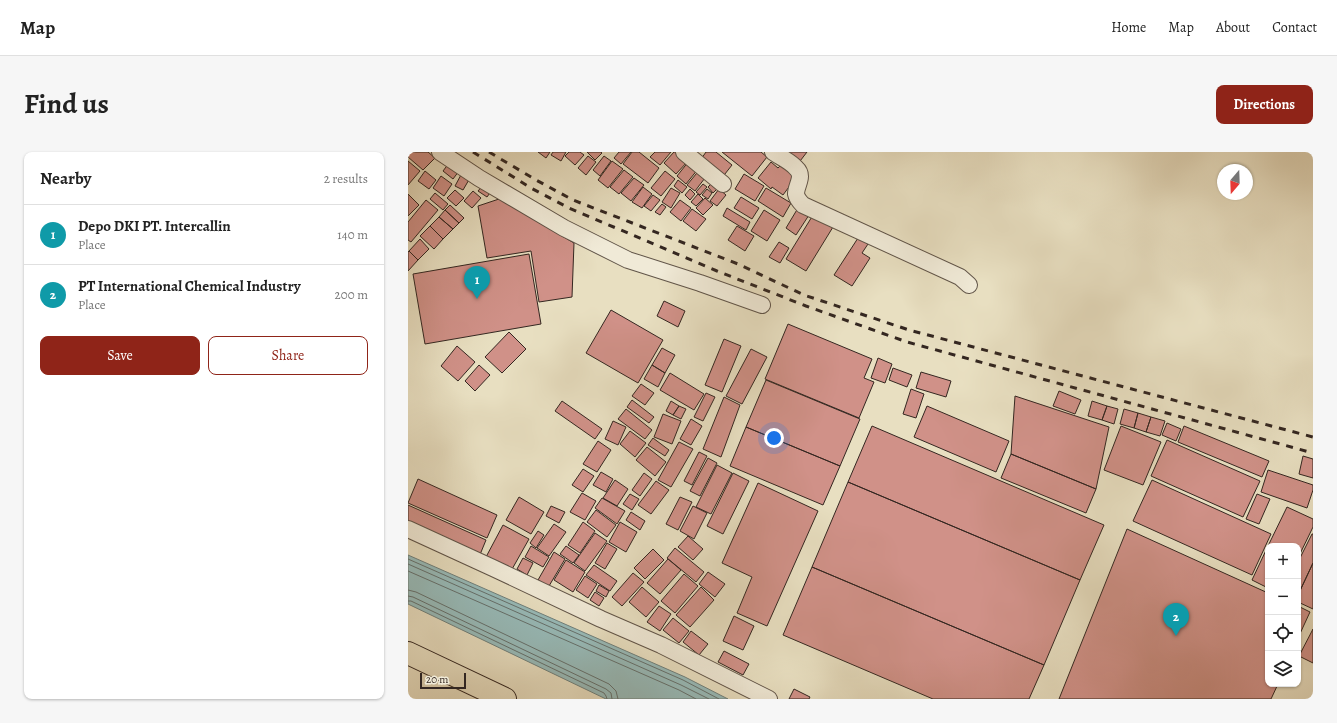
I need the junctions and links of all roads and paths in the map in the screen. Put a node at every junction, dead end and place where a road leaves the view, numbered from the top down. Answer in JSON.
{"nodes":[{"id":1,"x":440,"y":152,"type":"edge"},
{"id":2,"x":684,"y":152,"type":"edge"},
{"id":3,"x":773,"y":152,"type":"edge"},
{"id":4,"x":723,"y":184,"type":"dead end"},
{"id":5,"x":969,"y":285,"type":"dead end"},
{"id":6,"x":762,"y":305,"type":"dead end"},
{"id":7,"x":408,"y":529,"type":"edge"},
{"id":8,"x":408,"y":653,"type":"edge"},
{"id":9,"x":505,"y":699,"type":"edge"},
{"id":10,"x":769,"y":699,"type":"edge"}],
"edges":[{"from":1,"to":6,"type":"street"},
{"from":2,"to":4,"type":"street"},
{"from":3,"to":5,"type":"street"},
{"from":7,"to":10,"type":"street"},
{"from":8,"to":9,"type":"highway"}]}
